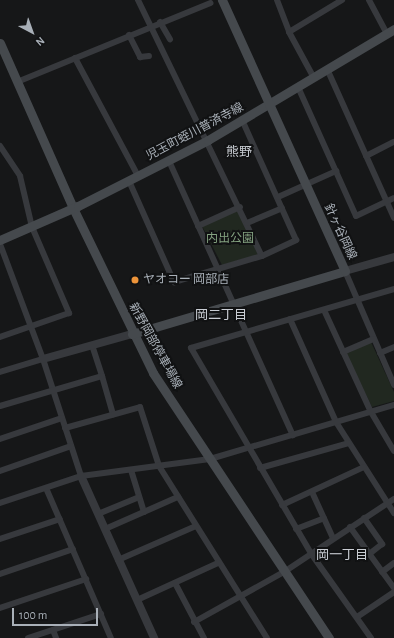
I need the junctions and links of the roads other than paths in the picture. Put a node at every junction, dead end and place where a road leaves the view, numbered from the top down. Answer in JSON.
{"nodes":[{"id":1,"x":138,"y":0,"type":"edge"},
{"id":2,"x":219,"y":0,"type":"edge"},
{"id":3,"x":222,"y":0,"type":"edge"},
{"id":4,"x":277,"y":0,"type":"edge"},
{"id":5,"x":342,"y":0,"type":"edge"},
{"id":6,"x":369,"y":0,"type":"edge"},
{"id":7,"x":211,"y":2,"type":"edge"},
{"id":8,"x":160,"y":22,"type":"junction"},
{"id":9,"x":151,"y":26,"type":"junction"},
{"id":10,"x":289,"y":32,"type":"junction"},
{"id":11,"x":392,"y":32,"type":"edge"},
{"id":12,"x":129,"y":35,"type":"junction"},
{"id":13,"x":170,"y":39,"type":"dead end"},
{"id":14,"x":0,"y":43,"type":"edge"},
{"id":15,"x":149,"y":56,"type":"dead end"},
{"id":16,"x":75,"y":58,"type":"junction"},
{"id":17,"x":328,"y":71,"type":"junction"},
{"id":18,"x":314,"y":78,"type":"junction"},
{"id":19,"x":17,"y":82,"type":"junction"},
{"id":20,"x":298,"y":87,"type":"junction"},
{"id":21,"x":269,"y":105,"type":"junction"},
{"id":22,"x":242,"y":120,"type":"junction"},
{"id":23,"x":208,"y":140,"type":"junction"},
{"id":24,"x":394,"y":142,"type":"edge"},
{"id":25,"x":0,"y":146,"type":"edge"},
{"id":26,"x":366,"y":156,"type":"junction"},
{"id":27,"x":169,"y":161,"type":"junction"},
{"id":28,"x":336,"y":171,"type":"junction"},
{"id":29,"x":138,"y":176,"type":"junction"},
{"id":30,"x":129,"y":181,"type":"junction"},
{"id":31,"x":306,"y":185,"type":"junction"},
{"id":32,"x":278,"y":197,"type":"junction"},
{"id":33,"x":394,"y":198,"type":"edge"},
{"id":34,"x":386,"y":202,"type":"junction"},
{"id":35,"x":240,"y":207,"type":"junction"},
{"id":36,"x":73,"y":208,"type":"junction"},
{"id":37,"x":282,"y":208,"type":"junction"},
{"id":38,"x":394,"y":218,"type":"edge"},
{"id":39,"x":247,"y":223,"type":"junction"},
{"id":40,"x":198,"y":226,"type":"junction"},
{"id":41,"x":32,"y":227,"type":"junction"},
{"id":42,"x":0,"y":240,"type":"edge"},
{"id":43,"x":0,"y":244,"type":"edge"},
{"id":44,"x":262,"y":256,"type":"junction"},
{"id":45,"x":394,"y":257,"type":"edge"},
{"id":46,"x":217,"y":270,"type":"junction"},
{"id":47,"x":345,"y":271,"type":"junction"},
{"id":48,"x":394,"y":290,"type":"edge"},
{"id":49,"x":356,"y":300,"type":"junction"},
{"id":50,"x":232,"y":304,"type":"junction"},
{"id":51,"x":324,"y":310,"type":"junction"},
{"id":52,"x":290,"y":319,"type":"junction"},
{"id":53,"x":32,"y":326,"type":"junction"},
{"id":54,"x":246,"y":332,"type":"junction"},
{"id":55,"x":132,"y":334,"type":"junction"},
{"id":56,"x":1,"y":335,"type":"edge"},
{"id":57,"x":373,"y":338,"type":"junction"},
{"id":58,"x":92,"y":345,"type":"junction"},
{"id":59,"x":394,"y":347,"type":"edge"},
{"id":60,"x":343,"y":352,"type":"junction"},
{"id":61,"x":380,"y":353,"type":"junction"},
{"id":62,"x":43,"y":359,"type":"junction"},
{"id":63,"x":0,"y":372,"type":"edge"},
{"id":64,"x":102,"y":376,"type":"junction"},
{"id":65,"x":394,"y":385,"type":"edge"},
{"id":66,"x":52,"y":389,"type":"junction"},
{"id":67,"x":0,"y":406,"type":"edge"},
{"id":68,"x":394,"y":406,"type":"edge"},
{"id":69,"x":371,"y":412,"type":"junction"},
{"id":70,"x":113,"y":414,"type":"junction"},
{"id":71,"x":62,"y":418,"type":"junction"},
{"id":72,"x":336,"y":422,"type":"junction"},
{"id":73,"x":65,"y":428,"type":"junction"},
{"id":74,"x":293,"y":435,"type":"junction"},
{"id":75,"x":0,"y":439,"type":"edge"},
{"id":76,"x":348,"y":443,"type":"junction"},
{"id":77,"x":71,"y":446,"type":"junction"},
{"id":78,"x":248,"y":448,"type":"junction"},
{"id":79,"x":393,"y":449,"type":"edge"},
{"id":80,"x":210,"y":459,"type":"junction"},
{"id":81,"x":159,"y":466,"type":"junction"},
{"id":82,"x":364,"y":467,"type":"junction"},
{"id":83,"x":260,"y":468,"type":"junction"},
{"id":84,"x":131,"y":470,"type":"junction"},
{"id":85,"x":0,"y":471,"type":"edge"},
{"id":86,"x":81,"y":476,"type":"junction"},
{"id":87,"x":46,"y":488,"type":"junction"},
{"id":88,"x":312,"y":492,"type":"junction"},
{"id":89,"x":139,"y":497,"type":"junction"},
{"id":90,"x":178,"y":497,"type":"junction"},
{"id":91,"x":394,"y":499,"type":"edge"},
{"id":92,"x":0,"y":503,"type":"edge"},
{"id":93,"x":387,"y":504,"type":"junction"},
{"id":94,"x":282,"y":505,"type":"junction"},
{"id":95,"x":144,"y":512,"type":"junction"},
{"id":96,"x":394,"y":513,"type":"edge"},
{"id":97,"x":98,"y":514,"type":"junction"},
{"id":98,"x":324,"y":518,"type":"junction"},
{"id":99,"x":364,"y":518,"type":"junction"},
{"id":100,"x":60,"y":519,"type":"junction"},
{"id":101,"x":196,"y":526,"type":"junction"},
{"id":102,"x":350,"y":527,"type":"junction"},
{"id":103,"x":296,"y":529,"type":"junction"},
{"id":104,"x":105,"y":530,"type":"junction"},
{"id":105,"x":333,"y":538,"type":"junction"},
{"id":106,"x":0,"y":539,"type":"edge"},
{"id":107,"x":73,"y":549,"type":"junction"},
{"id":108,"x":369,"y":554,"type":"junction"},
{"id":109,"x":312,"y":555,"type":"junction"},
{"id":110,"x":118,"y":560,"type":"junction"},
{"id":111,"x":218,"y":563,"type":"junction"},
{"id":112,"x":394,"y":563,"type":"edge"},
{"id":113,"x":284,"y":572,"type":"junction"},
{"id":114,"x":382,"y":572,"type":"junction"},
{"id":115,"x":0,"y":574,"type":"edge"},
{"id":116,"x":86,"y":579,"type":"junction"},
{"id":117,"x":175,"y":583,"type":"junction"},
{"id":118,"x":394,"y":588,"type":"edge"},
{"id":119,"x":394,"y":592,"type":"edge"},
{"id":120,"x":239,"y":597,"type":"junction"},
{"id":121,"x":137,"y":600,"type":"junction"},
{"id":122,"x":0,"y":608,"type":"edge"},
{"id":123,"x":101,"y":614,"type":"junction"},
{"id":124,"x":356,"y":617,"type":"junction"},
{"id":125,"x":194,"y":622,"type":"junction"},
{"id":126,"x":53,"y":630,"type":"junction"},
{"id":127,"x":28,"y":638,"type":"edge"},
{"id":128,"x":56,"y":638,"type":"edge"},
{"id":129,"x":111,"y":638,"type":"edge"},
{"id":130,"x":154,"y":638,"type":"edge"},
{"id":131,"x":204,"y":638,"type":"edge"},
{"id":132,"x":266,"y":638,"type":"edge"},
{"id":133,"x":329,"y":638,"type":"edge"},
{"id":134,"x":371,"y":638,"type":"edge"}],
"edges":[{"from":1,"to":9,"type":"street"},
{"from":2,"to":7,"type":"street"},
{"from":3,"to":21,"type":"main road","name":"針ヶ谷岡線"},
{"from":4,"to":10,"type":"street"},
{"from":5,"to":10,"type":"street"},
{"from":6,"to":11,"type":"street"},
{"from":7,"to":8,"type":"street"},
{"from":8,"to":9,"type":"street"},
{"from":8,"to":13,"type":"street"},
{"from":9,"to":12,"type":"street"},
{"from":9,"to":23,"type":"street"},
{"from":10,"to":18,"type":"street"},
{"from":11,"to":17,"type":"main road","name":"児玉町蛭川普済寺線"},
{"from":12,"to":15,"type":"street"},
{"from":12,"to":16,"type":"street"},
{"from":14,"to":19,"type":"main road","name":"新野岡部停車場線"},
{"from":16,"to":19,"type":"street"},
{"from":16,"to":29,"type":"street"},
{"from":17,"to":18,"type":"main road","name":"児玉町蛭川普済寺線"},
{"from":17,"to":26,"type":"street"},
{"from":18,"to":20,"type":"main road","name":"児玉町蛭川普済寺線"},
{"from":19,"to":36,"type":"main road","name":"新野岡部停車場線"},
{"from":20,"to":21,"type":"main road","name":"児玉町蛭川普済寺線"},
{"from":20,"to":28,"type":"street"},
{"from":21,"to":22,"type":"main road","name":"児玉町蛭川普済寺線"},
{"from":21,"to":31,"type":"main road","name":"針ヶ谷岡線"},
{"from":22,"to":23,"type":"main road","name":"児玉町蛭川普済寺線"},
{"from":22,"to":32,"type":"street"},
{"from":23,"to":27,"type":"main road","name":"児玉町蛭川普済寺線"},
{"from":23,"to":35,"type":"street"},
{"from":24,"to":26,"type":"street"},
{"from":25,"to":41,"type":"street"},
{"from":26,"to":34,"type":"street"},
{"from":27,"to":29,"type":"main road","name":"児玉町蛭川普済寺線"},
{"from":27,"to":40,"type":"street"},
{"from":28,"to":31,"type":"street"},
{"from":28,"to":34,"type":"street"},
{"from":29,"to":30,"type":"main road","name":"児玉町蛭川普済寺線"},
{"from":30,"to":36,"type":"main road","name":"児玉町蛭川普済寺線"},
{"from":30,"to":46,"type":"street"},
{"from":31,"to":32,"type":"street"},
{"from":31,"to":47,"type":"main road","name":"針ヶ谷岡線"},
{"from":32,"to":37,"type":"street"},
{"from":33,"to":34,"type":"street"},
{"from":34,"to":38,"type":"street"},
{"from":35,"to":39,"type":"street"},
{"from":35,"to":40,"type":"street"},
{"from":36,"to":41,"type":"main road","name":"児玉町蛭川普済寺線"},
{"from":36,"to":55,"type":"main road","name":"新野岡部停車場線"},
{"from":37,"to":39,"type":"street"},
{"from":37,"to":44,"type":"street"},
{"from":39,"to":44,"type":"street"},
{"from":40,"to":46,"type":"street"},
{"from":41,"to":42,"type":"main road","name":"児玉町蛭川普済寺線"},
{"from":41,"to":53,"type":"street"},
{"from":43,"to":53,"type":"street"},
{"from":44,"to":46,"type":"street"},
{"from":45,"to":47,"type":"street"},
{"from":46,"to":50,"type":"street"},
{"from":47,"to":49,"type":"street"},
{"from":47,"to":50,"type":"main road","name":"針ヶ谷岡線"},
{"from":48,"to":49,"type":"street"},
{"from":49,"to":51,"type":"street"},
{"from":49,"to":57,"type":"street"},
{"from":50,"to":54,"type":"street"},
{"from":50,"to":55,"type":"main road","name":"針ヶ谷岡線"},
{"from":51,"to":52,"type":"street"},
{"from":51,"to":60,"type":"street"},
{"from":52,"to":54,"type":"street"},
{"from":52,"to":72,"type":"street"},
{"from":53,"to":56,"type":"street"},
{"from":53,"to":62,"type":"street"},
{"from":54,"to":74,"type":"street"},
{"from":54,"to":78,"type":"street"},
{"from":55,"to":58,"type":"street"},
{"from":55,"to":80,"type":"main road","name":"新野岡部停車場線"},
{"from":57,"to":60,"type":"street"},
{"from":57,"to":61,"type":"street"},
{"from":58,"to":62,"type":"street"},
{"from":58,"to":64,"type":"street"},
{"from":59,"to":61,"type":"street"},
{"from":60,"to":69,"type":"street"},
{"from":61,"to":65,"type":"street"},
{"from":62,"to":63,"type":"street"},
{"from":62,"to":66,"type":"street"},
{"from":64,"to":66,"type":"street"},
{"from":64,"to":70,"type":"street"},
{"from":66,"to":67,"type":"street"},
{"from":66,"to":71,"type":"street"},
{"from":68,"to":69,"type":"street"},
{"from":69,"to":72,"type":"street"},
{"from":69,"to":79,"type":"street"},
{"from":70,"to":73,"type":"street"},
{"from":70,"to":81,"type":"street"},
{"from":71,"to":73,"type":"street"},
{"from":71,"to":75,"type":"street"},
{"from":72,"to":74,"type":"street"},
{"from":72,"to":76,"type":"street"},
{"from":73,"to":77,"type":"street"},
{"from":74,"to":78,"type":"street"},
{"from":76,"to":82,"type":"street"},
{"from":76,"to":83,"type":"street"},
{"from":77,"to":85,"type":"street"},
{"from":77,"to":86,"type":"street"},
{"from":78,"to":80,"type":"street"},
{"from":78,"to":83,"type":"street"},
{"from":80,"to":81,"type":"street"},
{"from":80,"to":113,"type":"main road","name":"新野岡部停車場線"},
{"from":81,"to":84,"type":"street"},
{"from":81,"to":90,"type":"street"},
{"from":82,"to":88,"type":"street"},
{"from":82,"to":93,"type":"street"},
{"from":83,"to":94,"type":"street"},
{"from":84,"to":86,"type":"street"},
{"from":84,"to":89,"type":"street"},
{"from":86,"to":87,"type":"street"},
{"from":86,"to":97,"type":"street"},
{"from":87,"to":92,"type":"street"},
{"from":87,"to":100,"type":"street"},
{"from":88,"to":94,"type":"street"},
{"from":88,"to":98,"type":"street"},
{"from":89,"to":95,"type":"street"},
{"from":89,"to":97,"type":"street"},
{"from":90,"to":95,"type":"street"},
{"from":90,"to":101,"type":"street"},
{"from":91,"to":93,"type":"street"},
{"from":93,"to":96,"type":"street"},
{"from":93,"to":99,"type":"street"},
{"from":94,"to":103,"type":"street"},
{"from":95,"to":104,"type":"street"},
{"from":97,"to":104,"type":"street"},
{"from":98,"to":103,"type":"street"},
{"from":98,"to":105,"type":"street"},
{"from":99,"to":102,"type":"street"},
{"from":99,"to":108,"type":"street"},
{"from":100,"to":106,"type":"street"},
{"from":100,"to":107,"type":"street"},
{"from":101,"to":110,"type":"street"},
{"from":101,"to":111,"type":"street"},
{"from":102,"to":105,"type":"street"},
{"from":102,"to":108,"type":"street"},
{"from":103,"to":109,"type":"street"},
{"from":104,"to":110,"type":"street"},
{"from":105,"to":109,"type":"street"},
{"from":107,"to":115,"type":"street"},
{"from":107,"to":116,"type":"street"},
{"from":108,"to":114,"type":"street"},
{"from":109,"to":113,"type":"street"},
{"from":109,"to":124,"type":"street"},
{"from":110,"to":121,"type":"street"},
{"from":111,"to":117,"type":"street"},
{"from":111,"to":120,"type":"street"},
{"from":112,"to":114,"type":"street"},
{"from":113,"to":120,"type":"street"},
{"from":113,"to":133,"type":"main road","name":"新野岡部停車場線"},
{"from":114,"to":118,"type":"street"},
{"from":116,"to":122,"type":"street"},
{"from":116,"to":123,"type":"street"},
{"from":117,"to":121,"type":"street"},
{"from":117,"to":125,"type":"street"},
{"from":119,"to":124,"type":"street"},
{"from":120,"to":125,"type":"street"},
{"from":120,"to":132,"type":"street"},
{"from":121,"to":130,"type":"street"},
{"from":123,"to":126,"type":"street"},
{"from":123,"to":129,"type":"street"},
{"from":124,"to":134,"type":"street"},
{"from":125,"to":131,"type":"street"},
{"from":126,"to":127,"type":"street"},
{"from":126,"to":128,"type":"street"}]}
